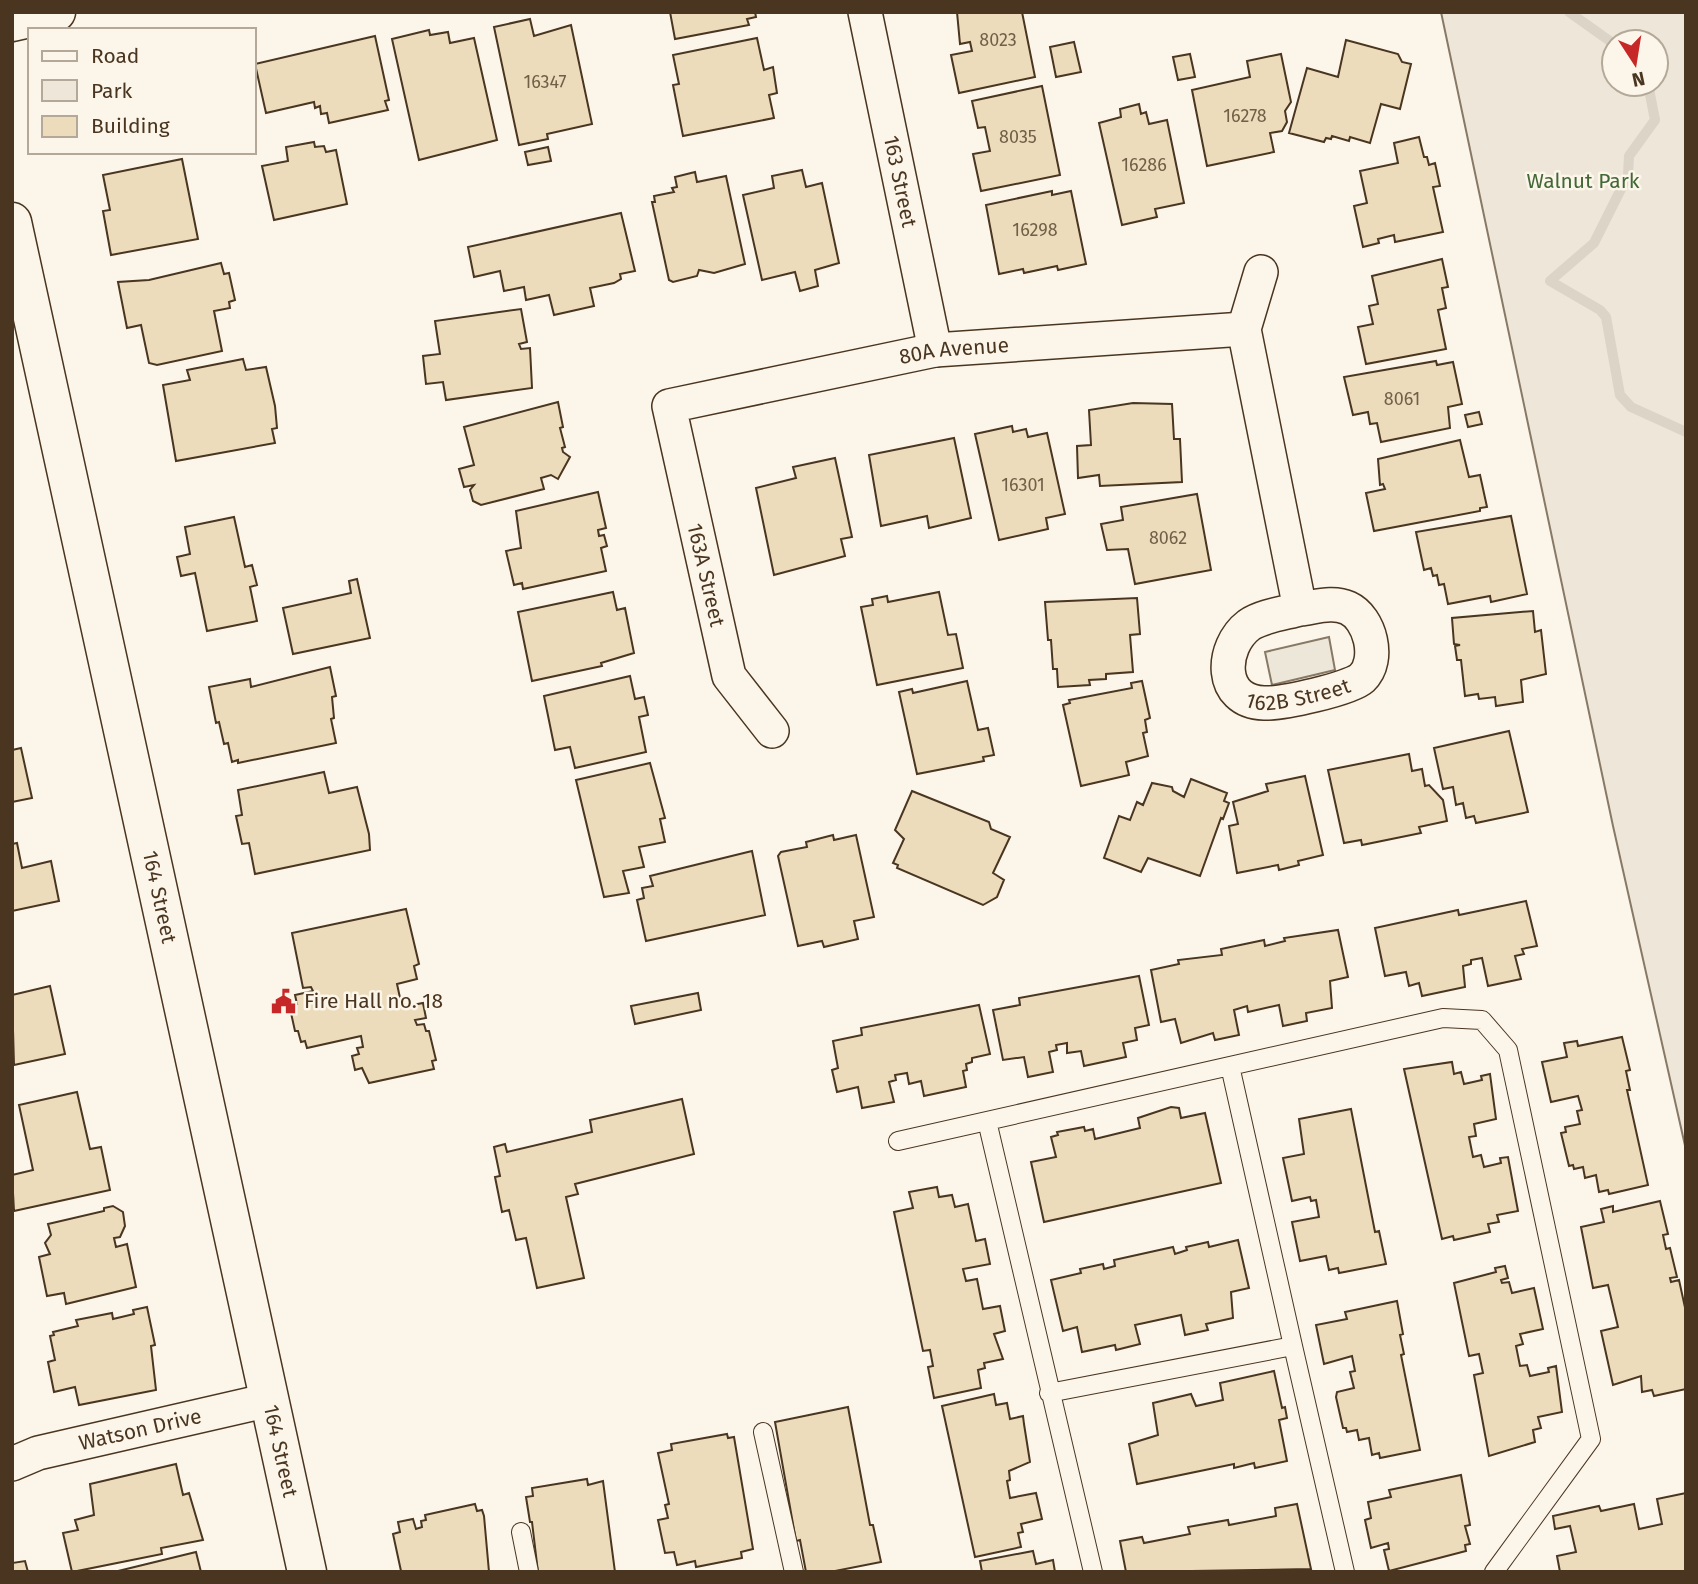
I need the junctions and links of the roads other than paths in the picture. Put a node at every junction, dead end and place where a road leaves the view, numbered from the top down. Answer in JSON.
{"nodes":[{"id":1,"x":56,"y":12,"type":"edge"},
{"id":2,"x":865,"y":12,"type":"edge"},
{"id":3,"x":12,"y":22,"type":"edge"},
{"id":4,"x":12,"y":222,"type":"edge"},
{"id":5,"x":1261,"y":272,"type":"dead end"},
{"id":6,"x":1244,"y":329,"type":"junction"},
{"id":7,"x":935,"y":350,"type":"junction"},
{"id":8,"x":669,"y":406,"type":"joint"},
{"id":9,"x":1300,"y":609,"type":"dead end"},
{"id":10,"x":772,"y":731,"type":"dead end"},
{"id":11,"x":1230,"y":1066,"type":"junction"},
{"id":12,"x":988,"y":1121,"type":"junction"},
{"id":13,"x":898,"y":1141,"type":"dead end"},
{"id":14,"x":1293,"y":1346,"type":"junction"},
{"id":15,"x":1049,"y":1393,"type":"junction"},
{"id":16,"x":269,"y":1400,"type":"junction"},
{"id":17,"x":763,"y":1432,"type":"dead end"},
{"id":18,"x":12,"y":1464,"type":"edge"},
{"id":19,"x":521,"y":1532,"type":"dead end"},
{"id":20,"x":307,"y":1572,"type":"edge"},
{"id":21,"x":529,"y":1572,"type":"edge"},
{"id":22,"x":794,"y":1572,"type":"edge"},
{"id":23,"x":1093,"y":1572,"type":"edge"},
{"id":24,"x":1345,"y":1572,"type":"edge"},
{"id":25,"x":1494,"y":1572,"type":"edge"}],
"edges":[{"from":1,"to":3,"type":"street"},
{"from":2,"to":7,"type":"street","name":"163 Street"},
{"from":4,"to":16,"type":"street","name":"164 Street"},
{"from":5,"to":6,"type":"street"},
{"from":6,"to":7,"type":"street","name":"80A Avenue"},
{"from":6,"to":9,"type":"street"},
{"from":7,"to":8,"type":"street","name":"80A Avenue"},
{"from":8,"to":10,"type":"street","name":"163A Street"},
{"from":11,"to":12,"type":"lane"},
{"from":11,"to":14,"type":"lane"},
{"from":11,"to":25,"type":"lane"},
{"from":12,"to":13,"type":"lane"},
{"from":12,"to":15,"type":"lane"},
{"from":14,"to":15,"type":"lane"},
{"from":14,"to":24,"type":"lane"},
{"from":15,"to":23,"type":"lane"},
{"from":16,"to":18,"type":"street","name":"Watson Drive"},
{"from":16,"to":20,"type":"street","name":"164 Street"},
{"from":17,"to":22,"type":"lane"},
{"from":19,"to":21,"type":"lane"}]}
